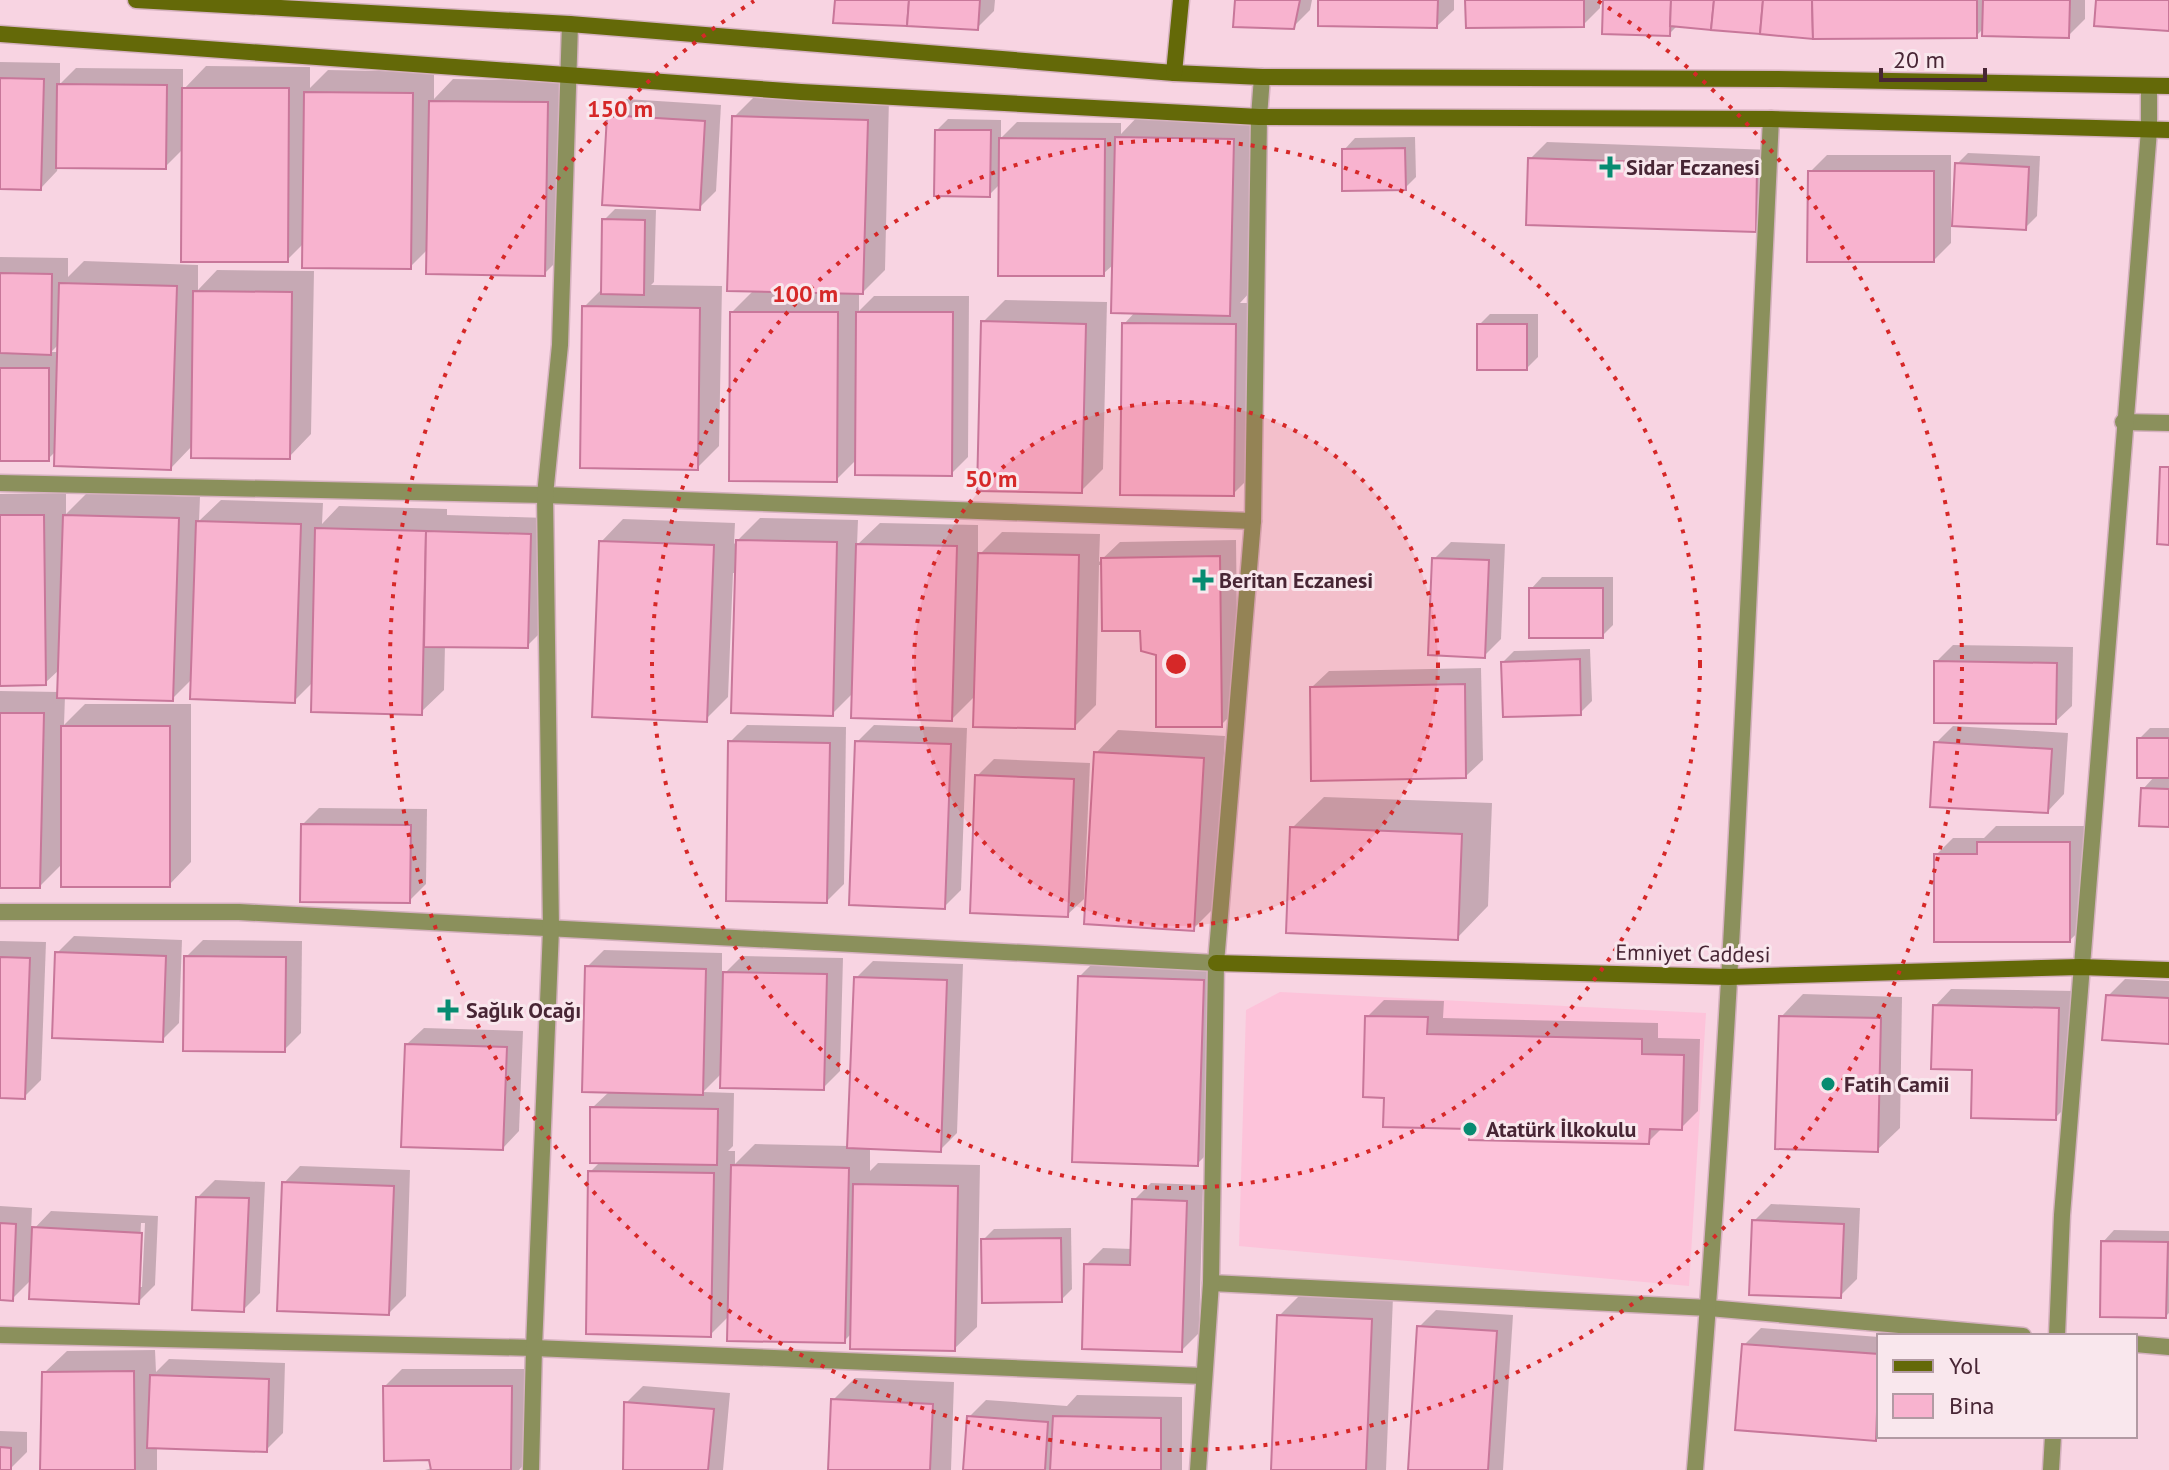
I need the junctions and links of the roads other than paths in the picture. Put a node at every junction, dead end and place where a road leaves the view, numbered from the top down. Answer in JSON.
{"nodes":[{"id":1,"x":136,"y":0,"type":"edge"},
{"id":2,"x":1181,"y":0,"type":"edge"},
{"id":3,"x":570,"y":24,"type":"junction"},
{"id":4,"x":0,"y":34,"type":"edge"},
{"id":5,"x":569,"y":73,"type":"junction"},
{"id":6,"x":1174,"y":73,"type":"junction"},
{"id":7,"x":1262,"y":77,"type":"junction"},
{"id":8,"x":2149,"y":86,"type":"junction"},
{"id":9,"x":2169,"y":86,"type":"edge"},
{"id":10,"x":1259,"y":117,"type":"junction"},
{"id":11,"x":1771,"y":119,"type":"junction"},
{"id":12,"x":2149,"y":130,"type":"junction"},
{"id":13,"x":2169,"y":130,"type":"edge"},
{"id":14,"x":2123,"y":422,"type":"junction"},
{"id":15,"x":2169,"y":423,"type":"edge"},
{"id":16,"x":0,"y":483,"type":"edge"},
{"id":17,"x":545,"y":495,"type":"junction"},
{"id":18,"x":1253,"y":521,"type":"junction"},
{"id":19,"x":0,"y":912,"type":"edge"},
{"id":20,"x":551,"y":929,"type":"junction"},
{"id":21,"x":1216,"y":963,"type":"junction"},
{"id":22,"x":2080,"y":967,"type":"junction"},
{"id":23,"x":2169,"y":970,"type":"edge"},
{"id":24,"x":1729,"y":977,"type":"junction"},
{"id":25,"x":1211,"y":1283,"type":"junction"},
{"id":26,"x":1709,"y":1308,"type":"junction"},
{"id":27,"x":2001,"y":1334,"type":"edge"},
{"id":28,"x":2057,"y":1334,"type":"edge"},
{"id":29,"x":0,"y":1335,"type":"edge"},
{"id":30,"x":2137,"y":1344,"type":"edge"},
{"id":31,"x":2169,"y":1347,"type":"edge"},
{"id":32,"x":534,"y":1348,"type":"junction"},
{"id":33,"x":1203,"y":1376,"type":"junction"},
{"id":34,"x":2053,"y":1438,"type":"edge"},
{"id":35,"x":531,"y":1470,"type":"edge"},
{"id":36,"x":1198,"y":1470,"type":"edge"},
{"id":37,"x":1695,"y":1470,"type":"edge"},
{"id":38,"x":2051,"y":1470,"type":"edge"}],
"edges":[{"from":1,"to":3,"type":"street"},
{"from":2,"to":6,"type":"street"},
{"from":3,"to":5,"type":"street"},
{"from":3,"to":6,"type":"street"},
{"from":4,"to":5,"type":"street"},
{"from":5,"to":10,"type":"street"},
{"from":5,"to":17,"type":"street"},
{"from":6,"to":7,"type":"street"},
{"from":7,"to":8,"type":"street"},
{"from":7,"to":10,"type":"street"},
{"from":8,"to":9,"type":"street"},
{"from":8,"to":12,"type":"street"},
{"from":10,"to":11,"type":"street"},
{"from":10,"to":18,"type":"street"},
{"from":11,"to":12,"type":"street"},
{"from":11,"to":24,"type":"street"},
{"from":12,"to":13,"type":"street"},
{"from":12,"to":14,"type":"street"},
{"from":14,"to":15,"type":"street"},
{"from":14,"to":22,"type":"street"},
{"from":16,"to":17,"type":"street"},
{"from":17,"to":18,"type":"street"},
{"from":17,"to":20,"type":"street"},
{"from":18,"to":21,"type":"street"},
{"from":19,"to":20,"type":"street"},
{"from":20,"to":21,"type":"street"},
{"from":20,"to":32,"type":"street"},
{"from":21,"to":24,"type":"street","name":"Emniyet Caddesi"},
{"from":21,"to":25,"type":"street"},
{"from":22,"to":23,"type":"street","name":"Emniyet Caddesi"},
{"from":22,"to":24,"type":"street","name":"Emniyet Caddesi"},
{"from":22,"to":28,"type":"street"},
{"from":24,"to":26,"type":"street"},
{"from":25,"to":26,"type":"street"},
{"from":25,"to":33,"type":"street"},
{"from":26,"to":27,"type":"street"},
{"from":26,"to":37,"type":"street"},
{"from":29,"to":32,"type":"street"},
{"from":30,"to":31,"type":"street"},
{"from":32,"to":33,"type":"street"},
{"from":32,"to":35,"type":"street"},
{"from":33,"to":36,"type":"street"},
{"from":34,"to":38,"type":"street"}]}
